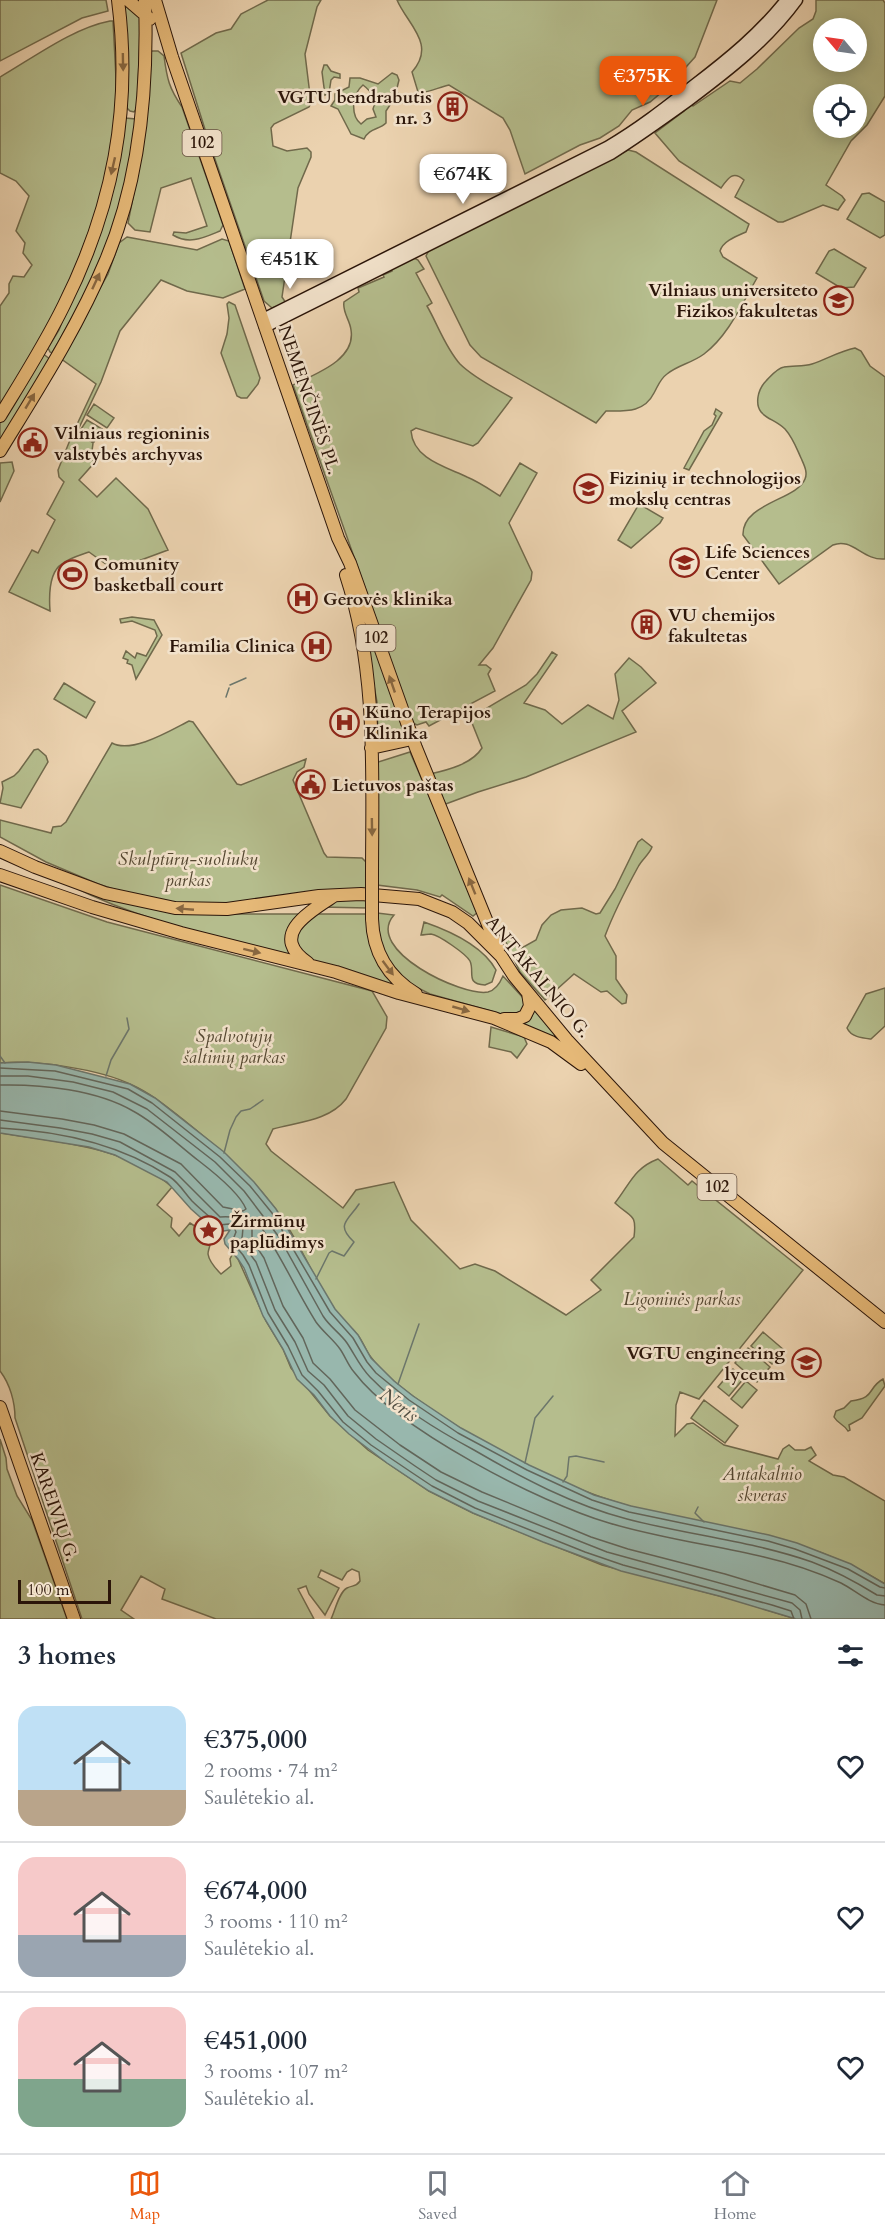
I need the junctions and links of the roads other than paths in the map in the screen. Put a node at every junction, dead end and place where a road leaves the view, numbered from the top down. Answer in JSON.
{"nodes":[{"id":1,"x":118,"y":0,"type":"edge"},
{"id":2,"x":128,"y":0,"type":"edge"},
{"id":3,"x":145,"y":0,"type":"edge"},
{"id":4,"x":155,"y":0,"type":"edge"},
{"id":5,"x":786,"y":0,"type":"edge"},
{"id":6,"x":797,"y":0,"type":"edge"},
{"id":7,"x":146,"y":15,"type":"junction"},
{"id":8,"x":166,"y":38,"type":"junction"},
{"id":9,"x":145,"y":56,"type":"junction"},
{"id":10,"x":172,"y":57,"type":"junction"},
{"id":11,"x":142,"y":108,"type":"junction"},
{"id":12,"x":122,"y":109,"type":"junction"},
{"id":13,"x":264,"y":323,"type":"junction"},
{"id":14,"x":43,"y":344,"type":"junction"},
{"id":15,"x":58,"y":354,"type":"junction"},
{"id":16,"x":0,"y":416,"type":"edge"},
{"id":17,"x":0,"y":451,"type":"edge"},
{"id":18,"x":338,"y":538,"type":"junction"},
{"id":19,"x":412,"y":739,"type":"junction"},
{"id":20,"x":371,"y":748,"type":"junction"},
{"id":21,"x":0,"y":851,"type":"edge"},
{"id":22,"x":35,"y":867,"type":"junction"},
{"id":23,"x":0,"y":875,"type":"edge"},
{"id":24,"x":335,"y":895,"type":"junction"},
{"id":25,"x":135,"y":919,"type":"junction"},
{"id":26,"x":501,"y":956,"type":"junction"},
{"id":27,"x":313,"y":966,"type":"junction"},
{"id":28,"x":527,"y":992,"type":"junction"},
{"id":29,"x":428,"y":1000,"type":"junction"},
{"id":30,"x":494,"y":1018,"type":"junction"},
{"id":31,"x":616,"y":1095,"type":"junction"},
{"id":32,"x":885,"y":1322,"type":"edge"},
{"id":33,"x":0,"y":1407,"type":"edge"},
{"id":34,"x":74,"y":1619,"type":"edge"}],
"edges":[{"from":1,"to":12,"type":"main road","one_way":true},
{"from":2,"to":7,"type":"main road","number":"102"},
{"from":3,"to":7,"type":"main road"},
{"from":4,"to":8,"type":"main road","name":"NEMENČINĖS PL.","number":"102"},
{"from":5,"to":13,"type":"main road"},
{"from":6,"to":13,"type":"main road"},
{"from":7,"to":8,"type":"main road","number":"102"},
{"from":7,"to":9,"type":"main road"},
{"from":8,"to":10,"type":"main road","name":"NEMENČINĖS PL.","number":"102"},
{"from":9,"to":10,"type":"main road"},
{"from":9,"to":11,"type":"main road"},
{"from":10,"to":13,"type":"main road","name":"NEMENČINĖS PL.","number":"102"},
{"from":11,"to":12,"type":"main road"},
{"from":15,"to":11,"type":"main road","one_way":true},
{"from":12,"to":14,"type":"main road","one_way":true},
{"from":13,"to":18,"type":"main road","name":"NEMENČINĖS PL.","number":"102"},
{"from":14,"to":15,"type":"main road"},
{"from":14,"to":16,"type":"main road"},
{"from":17,"to":15,"type":"main road","one_way":true},
{"from":19,"to":18,"type":"main road","name":"NEMENČINĖS PL.","number":"102","one_way":true},
{"from":18,"to":20,"type":"main road","name":"NEMENČINĖS PL.","number":"102"},
{"from":19,"to":20,"type":"main road"},
{"from":26,"to":19,"type":"main road","name":"NEMENČINĖS PL.","number":"102","one_way":true},
{"from":20,"to":29,"type":"main road","name":"NEMENČINĖS PL.","number":"102","one_way":true,"bridge":true},
{"from":21,"to":22,"type":"main road","name":"ANTAKALNIO G."},
{"from":24,"to":22,"type":"main road","name":"ANTAKALNIO G.","one_way":true},
{"from":22,"to":25,"type":"main road"},
{"from":23,"to":25,"type":"main road","name":"ANTAKALNIO G."},
{"from":24,"to":26,"type":"main road","name":"ANTAKALNIO G."},
{"from":24,"to":27,"type":"main road"},
{"from":25,"to":27,"type":"main road","name":"ANTAKALNIO G.","one_way":true},
{"from":26,"to":28,"type":"main road","name":"ANTAKALNIO G.","number":"102"},
{"from":27,"to":29,"type":"main road","name":"ANTAKALNIO G."},
{"from":28,"to":30,"type":"main road"},
{"from":28,"to":31,"type":"main road","name":"ANTAKALNIO G.","number":"102"},
{"from":29,"to":30,"type":"main road","name":"ANTAKALNIO G.","number":"102","one_way":true},
{"from":30,"to":31,"type":"main road","name":"ANTAKALNIO G.","number":"102"},
{"from":31,"to":32,"type":"main road","name":"ANTAKALNIO G.","number":"102"},
{"from":33,"to":34,"type":"main road","name":"KAREIVIŲ G."}]}
